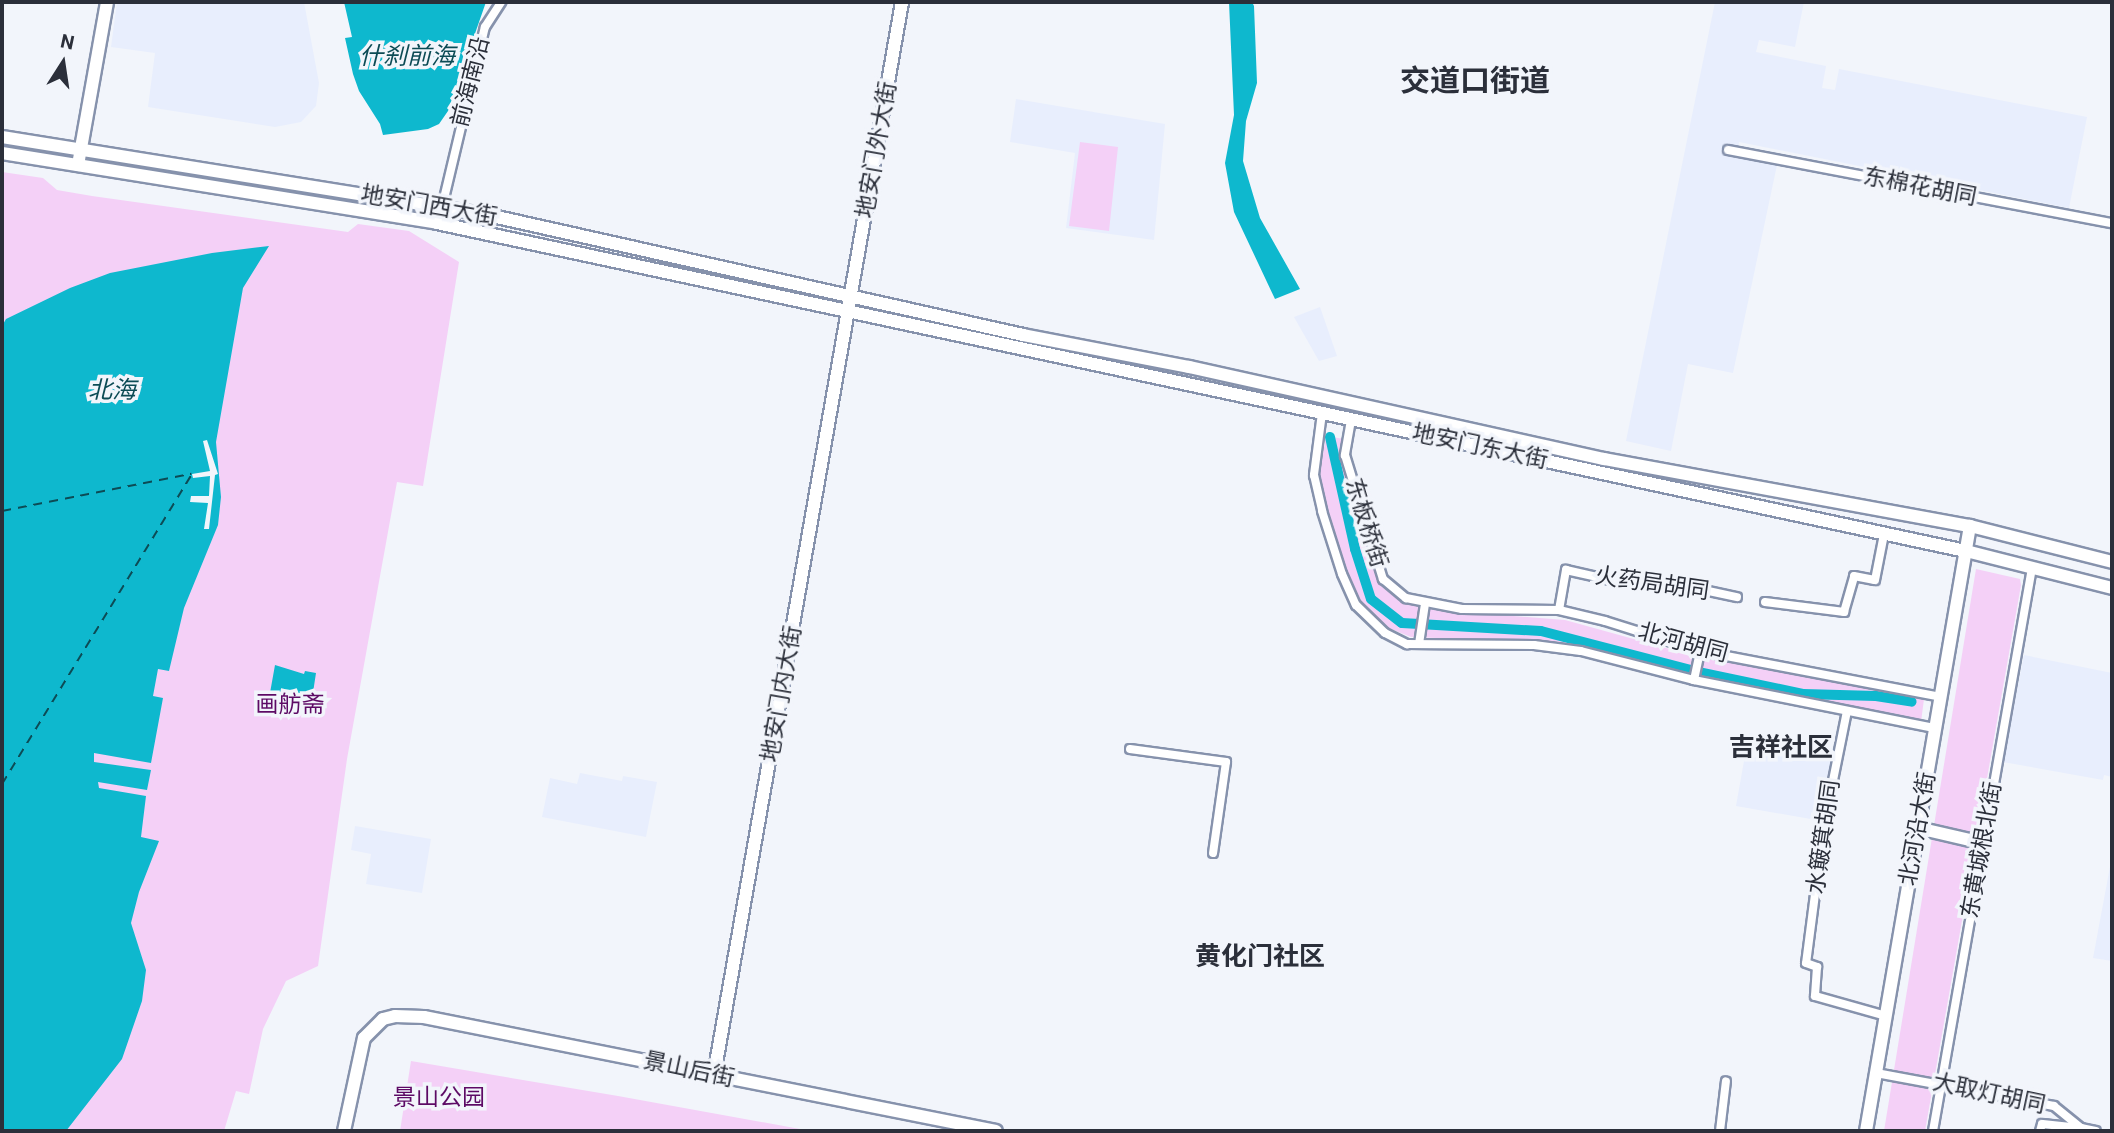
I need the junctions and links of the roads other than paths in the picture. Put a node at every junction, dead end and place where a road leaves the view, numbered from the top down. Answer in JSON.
{"nodes":[{"id":1,"x":107,"y":2,"type":"edge"},
{"id":2,"x":501,"y":2,"type":"edge"},
{"id":3,"x":902,"y":2,"type":"edge"},
{"id":4,"x":2,"y":137,"type":"edge"},
{"id":5,"x":80,"y":150,"type":"junction"},
{"id":6,"x":1728,"y":150,"type":"dead end"},
{"id":7,"x":2,"y":153,"type":"edge"},
{"id":8,"x":78,"y":165,"type":"junction"},
{"id":9,"x":442,"y":207,"type":"junction"},
{"id":10,"x":2112,"y":223,"type":"edge"},
{"id":11,"x":851,"y":298,"type":"junction"},
{"id":12,"x":847,"y":313,"type":"junction"},
{"id":13,"x":1322,"y":413,"type":"junction"},
{"id":14,"x":1351,"y":420,"type":"junction"},
{"id":15,"x":1970,"y":526,"type":"junction"},
{"id":16,"x":1884,"y":534,"type":"junction"},
{"id":17,"x":1966,"y":551,"type":"junction"},
{"id":18,"x":2112,"y":562,"type":"edge"},
{"id":19,"x":2032,"y":568,"type":"junction"},
{"id":20,"x":2112,"y":588,"type":"edge"},
{"id":21,"x":1737,"y":597,"type":"dead end"},
{"id":22,"x":1765,"y":602,"type":"dead end"},
{"id":23,"x":1425,"y":604,"type":"junction"},
{"id":24,"x":1559,"y":610,"type":"junction"},
{"id":25,"x":1419,"y":644,"type":"junction"},
{"id":26,"x":1700,"y":652,"type":"junction"},
{"id":27,"x":1694,"y":680,"type":"junction"},
{"id":28,"x":1941,"y":697,"type":"junction"},
{"id":29,"x":1847,"y":711,"type":"junction"},
{"id":30,"x":1935,"y":728,"type":"junction"},
{"id":31,"x":1130,"y":749,"type":"dead end"},
{"id":32,"x":1918,"y":828,"type":"junction"},
{"id":33,"x":1983,"y":843,"type":"junction"},
{"id":34,"x":1213,"y":853,"type":"dead end"},
{"id":35,"x":1886,"y":1016,"type":"junction"},
{"id":36,"x":1876,"y":1073,"type":"junction"},
{"id":37,"x":714,"y":1075,"type":"junction"},
{"id":38,"x":1726,"y":1081,"type":"dead end"},
{"id":39,"x":1941,"y":1084,"type":"junction"},
{"id":40,"x":2081,"y":1128,"type":"junction"},
{"id":41,"x":344,"y":1131,"type":"edge"},
{"id":42,"x":996,"y":1131,"type":"edge"},
{"id":43,"x":1720,"y":1131,"type":"edge"},
{"id":44,"x":1866,"y":1131,"type":"edge"},
{"id":45,"x":1933,"y":1131,"type":"edge"},
{"id":46,"x":2040,"y":1131,"type":"edge"},
{"id":47,"x":2096,"y":1131,"type":"edge"}],
"edges":[{"from":1,"to":5,"type":"main road"},
{"from":2,"to":9,"type":"street","name":"前海南沿"},
{"from":3,"to":11,"type":"main road","name":"地安门外大街"},
{"from":4,"to":5,"type":"main road","name":"地安门西大街"},
{"from":5,"to":8,"type":"main road"},
{"from":5,"to":9,"type":"main road","name":"地安门西大街"},
{"from":6,"to":10,"type":"street","name":"东棉花胡同"},
{"from":7,"to":8,"type":"main road","name":"地安门西大街"},
{"from":8,"to":12,"type":"main road","name":"地安门西大街"},
{"from":9,"to":11,"type":"main road","name":"地安门西大街"},
{"from":11,"to":12,"type":"main road","name":"地安门外大街"},
{"from":11,"to":15,"type":"main road","name":"地安门东大街"},
{"from":12,"to":13,"type":"main road","name":"地安门东大街"},
{"from":12,"to":37,"type":"main road","name":"地安门内大街"},
{"from":13,"to":14,"type":"main road","name":"地安门东大街"},
{"from":13,"to":25,"type":"street"},
{"from":14,"to":16,"type":"main road","name":"地安门东大街"},
{"from":14,"to":23,"type":"street","name":"东板桥街"},
{"from":15,"to":17,"type":"main road","name":"北河沿大街"},
{"from":15,"to":18,"type":"main road","name":"地安门东大街"},
{"from":16,"to":17,"type":"main road","name":"地安门东大街"},
{"from":16,"to":22,"type":"street"},
{"from":17,"to":19,"type":"main road","name":"地安门东大街"},
{"from":17,"to":28,"type":"main road","name":"北河沿大街"},
{"from":19,"to":20,"type":"main road","name":"地安门东大街"},
{"from":19,"to":33,"type":"street","name":"东黄城根北街"},
{"from":21,"to":24,"type":"street","name":"火药局胡同"},
{"from":23,"to":24,"type":"street","name":"北河胡同"},
{"from":23,"to":25,"type":"street"},
{"from":24,"to":26,"type":"street","name":"北河胡同"},
{"from":25,"to":27,"type":"street"},
{"from":26,"to":27,"type":"street"},
{"from":26,"to":28,"type":"street","name":"北河胡同"},
{"from":27,"to":29,"type":"street"},
{"from":28,"to":30,"type":"main road","name":"北河沿大街"},
{"from":29,"to":30,"type":"street"},
{"from":29,"to":35,"type":"street","name":"水簸箕胡同"},
{"from":30,"to":32,"type":"main road","name":"北河沿大街"},
{"from":31,"to":34,"type":"street"},
{"from":32,"to":33,"type":"main road"},
{"from":32,"to":35,"type":"main road","name":"北河沿大街"},
{"from":33,"to":39,"type":"street","name":"东黄城根北街"},
{"from":35,"to":36,"type":"main road","name":"北河沿大街"},
{"from":36,"to":39,"type":"street","name":"大取灯胡同"},
{"from":36,"to":44,"type":"main road","name":"北河沿大街"},
{"from":37,"to":41,"type":"main road","name":"景山后街"},
{"from":37,"to":42,"type":"main road","name":"景山后街"},
{"from":38,"to":43,"type":"street"},
{"from":39,"to":40,"type":"street","name":"大取灯胡同"},
{"from":39,"to":45,"type":"street","name":"东黄城根北街"},
{"from":40,"to":46,"type":"street"},
{"from":40,"to":47,"type":"street","name":"大取灯胡同"}]}
